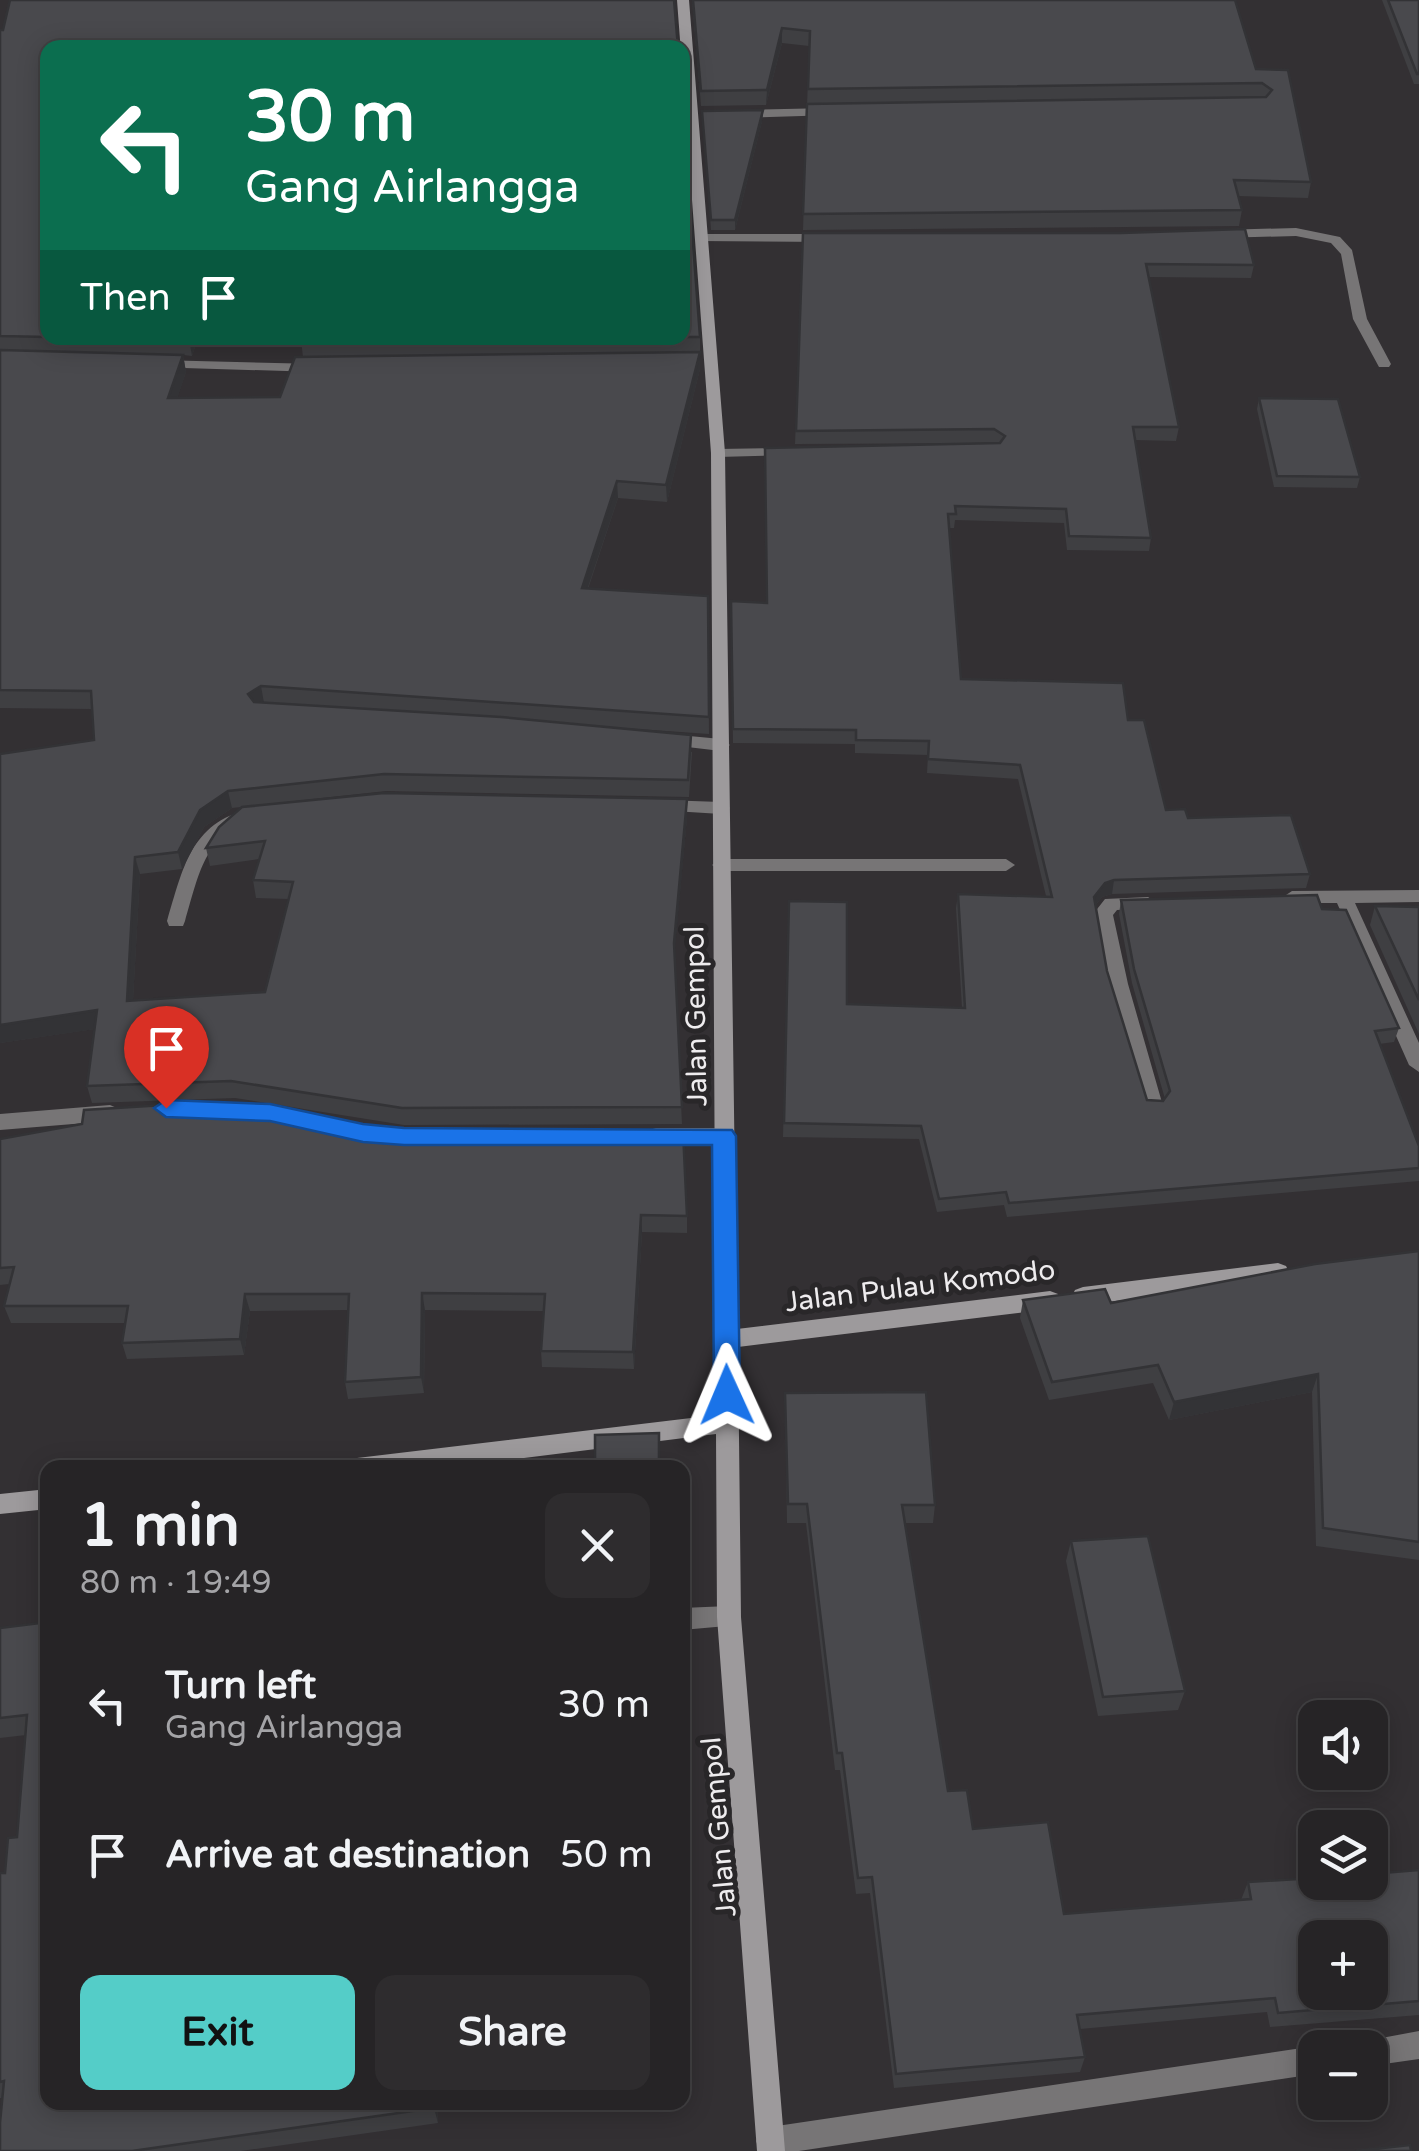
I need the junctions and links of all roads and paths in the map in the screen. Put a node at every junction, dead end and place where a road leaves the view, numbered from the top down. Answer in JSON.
{"nodes":[{"id":1,"x":677,"y":1,"type":"edge"},
{"id":2,"x":684,"y":40,"type":"edge"},
{"id":3,"x":690,"y":78,"type":"edge"},
{"id":4,"x":695,"y":108,"type":"edge"},
{"id":5,"x":849,"y":112,"type":"edge"},
{"id":6,"x":732,"y":114,"type":"edge"},
{"id":7,"x":1198,"y":235,"type":"edge"},
{"id":8,"x":703,"y":238,"type":"junction"},
{"id":9,"x":842,"y":238,"type":"edge"},
{"id":10,"x":144,"y":364,"type":"edge"},
{"id":11,"x":1384,"y":364,"type":"dead end"},
{"id":12,"x":332,"y":367,"type":"edge"},
{"id":13,"x":816,"y":452,"type":"edge"},
{"id":14,"x":718,"y":453,"type":"junction"},
{"id":15,"x":647,"y":738,"type":"edge"},
{"id":16,"x":720,"y":744,"type":"junction"},
{"id":17,"x":645,"y":806,"type":"edge"},
{"id":18,"x":721,"y":808,"type":"junction"},
{"id":19,"x":260,"y":814,"type":"edge"},
{"id":20,"x":721,"y":865,"type":"junction"},
{"id":21,"x":1006,"y":866,"type":"dead end"},
{"id":22,"x":1342,"y":896,"type":"junction"},
{"id":23,"x":1419,"y":896,"type":"edge"},
{"id":24,"x":1266,"y":898,"type":"edge"},
{"id":25,"x":1170,"y":902,"type":"edge"},
{"id":26,"x":176,"y":921,"type":"dead end"},
{"id":27,"x":1419,"y":1065,"type":"edge"},
{"id":28,"x":1153,"y":1106,"type":"edge"},
{"id":29,"x":129,"y":1112,"type":"edge"},
{"id":30,"x":0,"y":1122,"type":"edge"},
{"id":31,"x":630,"y":1136,"type":"edge"},
{"id":32,"x":724,"y":1136,"type":"junction"},
{"id":33,"x":1306,"y":1269,"type":"edge"},
{"id":34,"x":726,"y":1339,"type":"junction"},
{"id":35,"x":727,"y":1424,"type":"junction"},
{"id":36,"x":424,"y":1460,"type":"edge"},
{"id":37,"x":40,"y":1500,"type":"edge"},
{"id":38,"x":0,"y":1504,"type":"edge"},
{"id":39,"x":729,"y":1617,"type":"junction"},
{"id":40,"x":690,"y":1619,"type":"edge"},
{"id":41,"x":1419,"y":2045,"type":"edge"},
{"id":42,"x":1388,"y":2049,"type":"edge"},
{"id":43,"x":1298,"y":2063,"type":"edge"},
{"id":44,"x":771,"y":2146,"type":"edge"}],
"edges":[{"from":1,"to":2,"type":"main road","name":"Jalan Gempol"},
{"from":3,"to":4,"type":"main road","name":"Jalan Gempol"},
{"from":4,"to":8,"type":"main road","name":"Jalan Gempol"},
{"from":5,"to":6,"type":"street"},
{"from":7,"to":11,"type":"street"},
{"from":8,"to":9,"type":"street"},
{"from":8,"to":14,"type":"main road","name":"Jalan Gempol"},
{"from":10,"to":12,"type":"street"},
{"from":13,"to":14,"type":"street"},
{"from":14,"to":16,"type":"main road","name":"Jalan Gempol"},
{"from":15,"to":16,"type":"street"},
{"from":16,"to":18,"type":"main road","name":"Jalan Gempol"},
{"from":17,"to":18,"type":"street"},
{"from":18,"to":20,"type":"main road","name":"Jalan Gempol"},
{"from":19,"to":26,"type":"street"},
{"from":20,"to":21,"type":"street"},
{"from":20,"to":32,"type":"main road","name":"Jalan Gempol"},
{"from":22,"to":23,"type":"street"},
{"from":22,"to":24,"type":"street"},
{"from":22,"to":27,"type":"street"},
{"from":25,"to":28,"type":"street"},
{"from":29,"to":30,"type":"street"},
{"from":31,"to":32,"type":"street"},
{"from":32,"to":34,"type":"main road","name":"Jalan Gempol"},
{"from":33,"to":34,"type":"main road","name":"Jalan Pulau Komodo"},
{"from":34,"to":35,"type":"main road","name":"Jalan Gempol"},
{"from":35,"to":36,"type":"main road"},
{"from":35,"to":39,"type":"main road","name":"Jalan Gempol"},
{"from":37,"to":38,"type":"main road"},
{"from":39,"to":40,"type":"street"},
{"from":39,"to":44,"type":"main road","name":"Jalan Gempol"},
{"from":41,"to":42,"type":"street"},
{"from":43,"to":44,"type":"street"}]}
